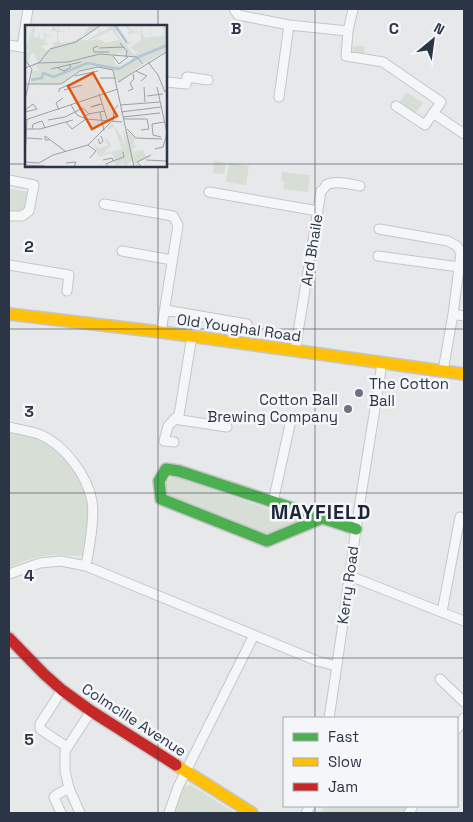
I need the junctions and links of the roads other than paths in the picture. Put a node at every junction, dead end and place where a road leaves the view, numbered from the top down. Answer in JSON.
{"nodes":[{"id":1,"x":28,"y":9,"type":"edge"},
{"id":2,"x":234,"y":9,"type":"edge"},
{"id":3,"x":353,"y":9,"type":"edge"},
{"id":4,"x":26,"y":25,"type":"edge"},
{"id":5,"x":289,"y":25,"type":"junction"},
{"id":6,"x":348,"y":32,"type":"junction"},
{"id":7,"x":9,"y":45,"type":"edge"},
{"id":8,"x":24,"y":47,"type":"edge"},
{"id":9,"x":208,"y":80,"type":"dead end"},
{"id":10,"x":168,"y":82,"type":"edge"},
{"id":11,"x":279,"y":97,"type":"dead end"},
{"id":12,"x":396,"y":106,"type":"dead end"},
{"id":13,"x":433,"y":112,"type":"junction"},
{"id":14,"x":464,"y":134,"type":"edge"},
{"id":15,"x":9,"y":181,"type":"edge"},
{"id":16,"x":360,"y":186,"type":"dead end"},
{"id":17,"x":209,"y":192,"type":"dead end"},
{"id":18,"x":104,"y":204,"type":"dead end"},
{"id":19,"x":318,"y":211,"type":"junction"},
{"id":20,"x":9,"y":216,"type":"edge"},
{"id":21,"x":379,"y":228,"type":"dead end"},
{"id":22,"x":122,"y":251,"type":"dead end"},
{"id":23,"x":378,"y":256,"type":"dead end"},
{"id":24,"x":172,"y":260,"type":"junction"},
{"id":25,"x":9,"y":265,"type":"edge"},
{"id":26,"x":459,"y":267,"type":"junction"},
{"id":27,"x":67,"y":291,"type":"dead end"},
{"id":28,"x":165,"y":310,"type":"junction"},
{"id":29,"x":9,"y":314,"type":"edge"},
{"id":30,"x":453,"y":314,"type":"junction"},
{"id":31,"x":464,"y":316,"type":"edge"},
{"id":32,"x":247,"y":324,"type":"dead end"},
{"id":33,"x":161,"y":332,"type":"junction"},
{"id":34,"x":192,"y":336,"type":"junction"},
{"id":35,"x":295,"y":351,"type":"junction"},
{"id":36,"x":382,"y":363,"type":"junction"},
{"id":37,"x":443,"y":371,"type":"junction"},
{"id":38,"x":464,"y":374,"type":"edge"},
{"id":39,"x":174,"y":419,"type":"junction"},
{"id":40,"x":291,"y":420,"type":"dead end"},
{"id":41,"x":9,"y":427,"type":"edge"},
{"id":42,"x":227,"y":427,"type":"dead end"},
{"id":43,"x":174,"y":442,"type":"dead end"},
{"id":44,"x":273,"y":502,"type":"junction"},
{"id":45,"x":460,"y":517,"type":"dead end"},
{"id":46,"x":320,"y":518,"type":"junction"},
{"id":47,"x":356,"y":530,"type":"junction"},
{"id":48,"x":86,"y":566,"type":"junction"},
{"id":49,"x":9,"y":574,"type":"edge"},
{"id":50,"x":350,"y":576,"type":"junction"},
{"id":51,"x":442,"y":612,"type":"junction"},
{"id":52,"x":464,"y":621,"type":"edge"},
{"id":53,"x":254,"y":635,"type":"junction"},
{"id":54,"x":9,"y":638,"type":"edge"},
{"id":55,"x":338,"y":666,"type":"junction"},
{"id":56,"x":440,"y":679,"type":"dead end"},
{"id":57,"x":62,"y":690,"type":"junction"},
{"id":58,"x":464,"y":702,"type":"edge"},
{"id":59,"x":91,"y":711,"type":"junction"},
{"id":60,"x":329,"y":717,"type":"edge"},
{"id":61,"x":67,"y":747,"type":"junction"},
{"id":62,"x":186,"y":772,"type":"junction"},
{"id":63,"x":69,"y":788,"type":"junction"},
{"id":64,"x":76,"y":812,"type":"edge"},
{"id":65,"x":61,"y":813,"type":"edge"},
{"id":66,"x":168,"y":813,"type":"edge"},
{"id":67,"x":252,"y":813,"type":"edge"}],
"edges":[{"from":1,"to":4,"type":"street"},
{"from":2,"to":5,"type":"street"},
{"from":3,"to":6,"type":"street"},
{"from":5,"to":6,"type":"street"},
{"from":5,"to":11,"type":"street"},
{"from":6,"to":13,"type":"street"},
{"from":7,"to":8,"type":"street"},
{"from":9,"to":10,"type":"street"},
{"from":12,"to":13,"type":"street"},
{"from":13,"to":14,"type":"street"},
{"from":15,"to":20,"type":"street"},
{"from":16,"to":19,"type":"street","name":"Ard Bhaile"},
{"from":17,"to":19,"type":"street"},
{"from":18,"to":24,"type":"street"},
{"from":19,"to":35,"type":"street","name":"Ard Bhaile"},
{"from":21,"to":26,"type":"street"},
{"from":22,"to":24,"type":"street"},
{"from":23,"to":26,"type":"street"},
{"from":24,"to":28,"type":"street"},
{"from":25,"to":27,"type":"street"},
{"from":26,"to":30,"type":"street"},
{"from":28,"to":32,"type":"street"},
{"from":28,"to":33,"type":"street"},
{"from":29,"to":33,"type":"street","name":"Old Youghal Road"},
{"from":30,"to":31,"type":"street"},
{"from":30,"to":37,"type":"street"},
{"from":33,"to":34,"type":"street","name":"Old Youghal Road"},
{"from":34,"to":35,"type":"street","name":"Old Youghal Road"},
{"from":34,"to":39,"type":"street"},
{"from":35,"to":36,"type":"street","name":"Old Youghal Road"},
{"from":36,"to":37,"type":"street","name":"Old Youghal Road"},
{"from":36,"to":47,"type":"street","name":"Kerry Road"},
{"from":37,"to":38,"type":"street","name":"Old Youghal Road"},
{"from":39,"to":42,"type":"street"},
{"from":39,"to":43,"type":"street"},
{"from":40,"to":44,"type":"street"},
{"from":41,"to":48,"type":"street"},
{"from":44,"to":46,"type":"street"},
{"from":44,"to":46,"type":"street"},
{"from":45,"to":51,"type":"street"},
{"from":46,"to":47,"type":"street"},
{"from":47,"to":50,"type":"street","name":"Kerry Road"},
{"from":48,"to":49,"type":"street"},
{"from":48,"to":53,"type":"street"},
{"from":50,"to":51,"type":"street"},
{"from":50,"to":55,"type":"street","name":"Kerry Road"},
{"from":51,"to":52,"type":"street"},
{"from":53,"to":55,"type":"street"},
{"from":53,"to":62,"type":"street"},
{"from":54,"to":57,"type":"street","name":"Colmcille Avenue"},
{"from":55,"to":60,"type":"street","name":"Kerry Road"},
{"from":56,"to":58,"type":"street"},
{"from":57,"to":59,"type":"street","name":"Colmcille Avenue"},
{"from":57,"to":61,"type":"street"},
{"from":59,"to":61,"type":"street"},
{"from":59,"to":62,"type":"street","name":"Colmcille Avenue"},
{"from":61,"to":63,"type":"street"},
{"from":62,"to":66,"type":"street"},
{"from":62,"to":67,"type":"street","name":"Colmcille Avenue"},
{"from":63,"to":64,"type":"street"},
{"from":63,"to":65,"type":"street"}]}
